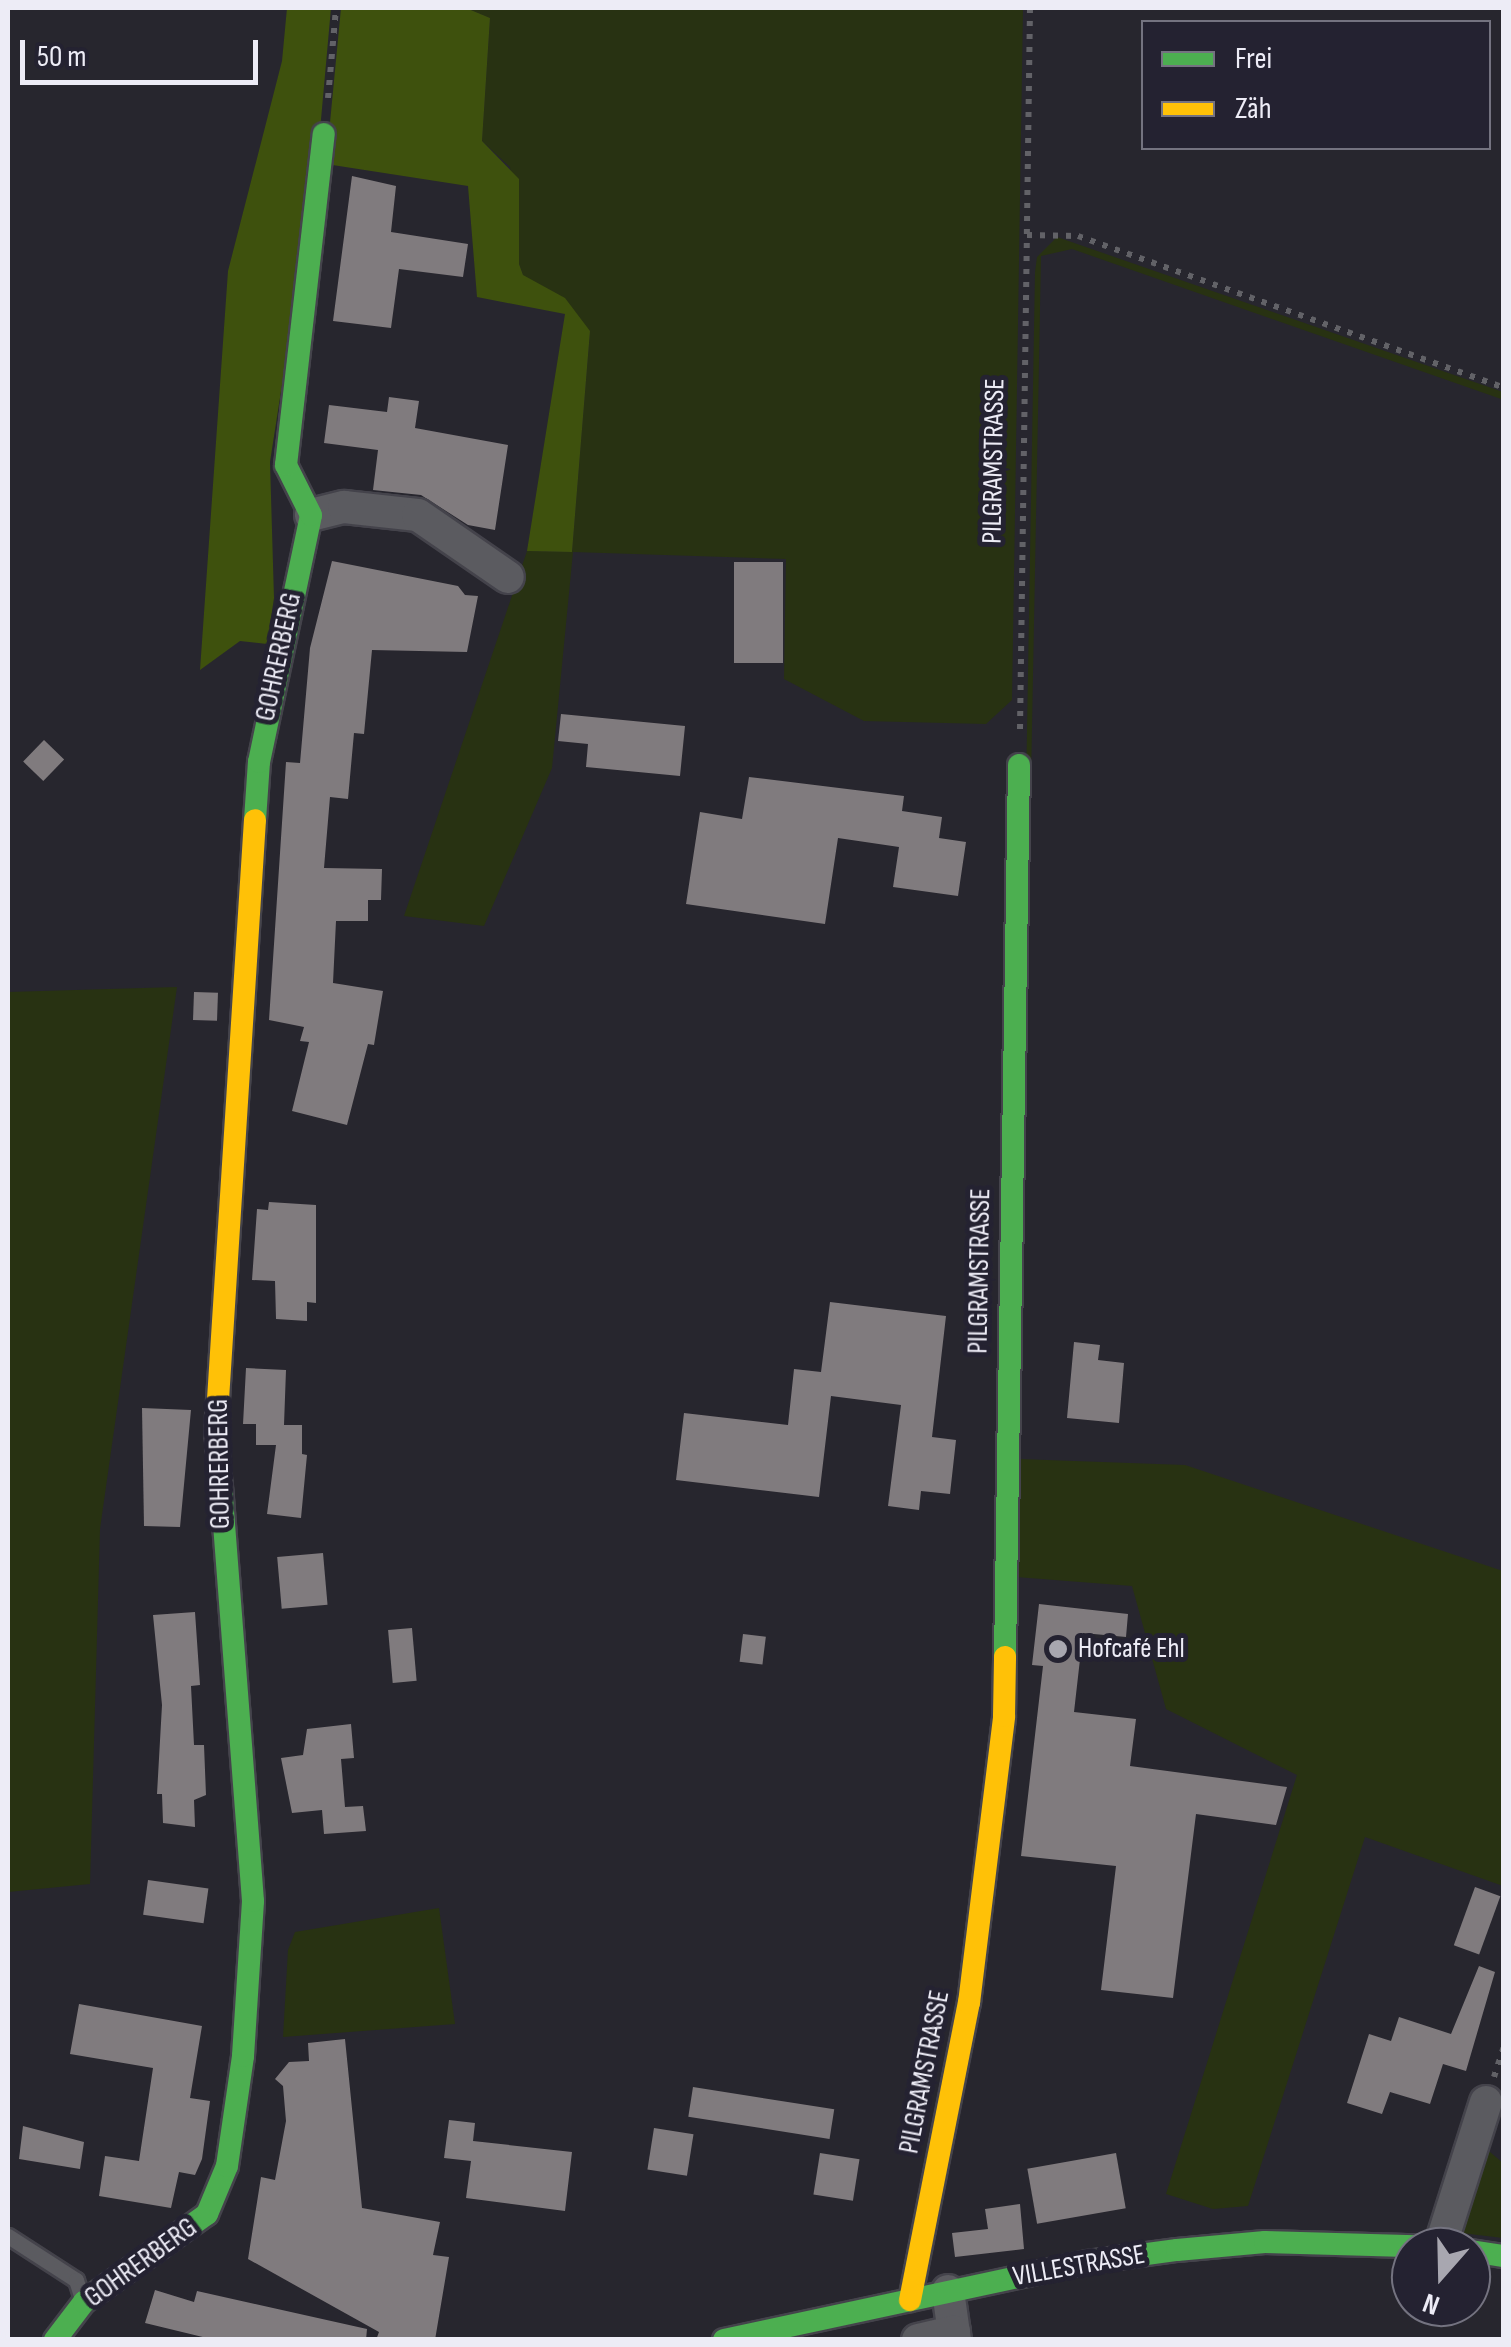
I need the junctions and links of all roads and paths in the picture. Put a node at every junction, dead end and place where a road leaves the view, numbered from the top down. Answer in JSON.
{"nodes":[{"id":1,"x":336,"y":8,"type":"edge"},
{"id":2,"x":1030,"y":8,"type":"edge"},
{"id":3,"x":324,"y":134,"type":"joint"},
{"id":4,"x":1027,"y":235,"type":"junction"},
{"id":5,"x":1504,"y":388,"type":"edge"},
{"id":6,"x":311,"y":514,"type":"junction"},
{"id":7,"x":508,"y":577,"type":"dead end"},
{"id":8,"x":1019,"y":765,"type":"joint"},
{"id":9,"x":1486,"y":2102,"type":"dead end"},
{"id":10,"x":1447,"y":2227,"type":"edge"},
{"id":11,"x":8,"y":2236,"type":"edge"},
{"id":12,"x":1391,"y":2244,"type":"edge"},
{"id":13,"x":948,"y":2291,"type":"junction"},
{"id":14,"x":910,"y":2300,"type":"junction"},
{"id":15,"x":84,"y":2302,"type":"junction"},
{"id":16,"x":846,"y":2326,"type":"edge"},
{"id":17,"x":955,"y":2336,"type":"edge"},
{"id":18,"x":55,"y":2340,"type":"edge"},
{"id":19,"x":724,"y":2340,"type":"edge"},
{"id":20,"x":918,"y":2340,"type":"edge"}],
"edges":[{"from":1,"to":3,"type":"path"},
{"from":2,"to":4,"type":"path","name":"PILGRAMSTRASSE"},
{"from":3,"to":6,"type":"street"},
{"from":4,"to":5,"type":"path"},
{"from":4,"to":8,"type":"path","name":"PILGRAMSTRASSE"},
{"from":6,"to":7,"type":"street"},
{"from":6,"to":15,"type":"street","name":"GOHRERBERG"},
{"from":8,"to":14,"type":"street","name":"PILGRAMSTRASSE"},
{"from":9,"to":10,"type":"street","name":"VILLESTRASSE"},
{"from":11,"to":15,"type":"lane"},
{"from":12,"to":13,"type":"street","name":"VILLESTRASSE"},
{"from":13,"to":14,"type":"street","name":"VILLESTRASSE"},
{"from":13,"to":17,"type":"street"},
{"from":14,"to":16,"type":"street","name":"VILLESTRASSE"},
{"from":15,"to":18,"type":"street","name":"GOHRERBERG"},
{"from":16,"to":19,"type":"street","name":"VILLESTRASSE"},
{"from":17,"to":20,"type":"street"}]}
